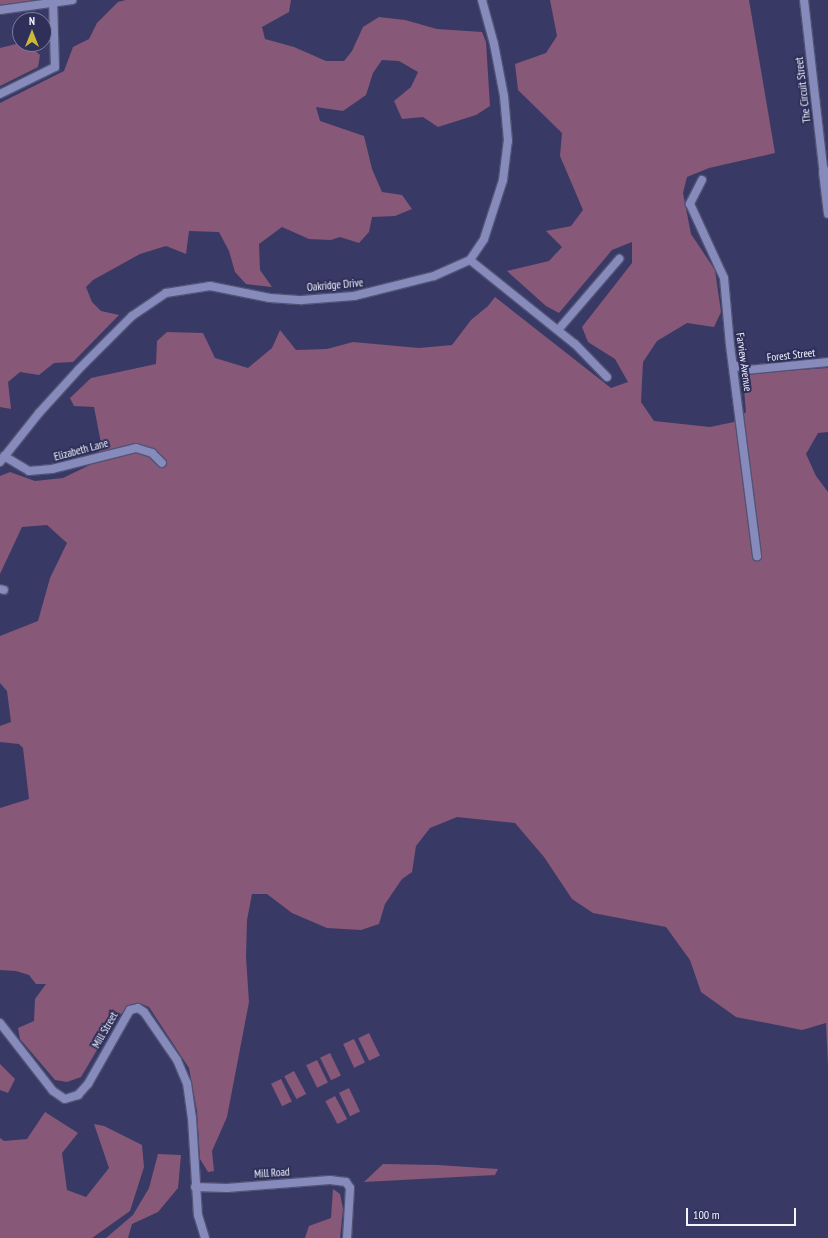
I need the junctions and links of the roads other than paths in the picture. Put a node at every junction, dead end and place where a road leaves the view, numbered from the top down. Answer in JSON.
{"nodes":[{"id":1,"x":72,"y":0,"type":"edge"},
{"id":2,"x":482,"y":0,"type":"edge"},
{"id":3,"x":804,"y":0,"type":"edge"},
{"id":4,"x":53,"y":2,"type":"edge"},
{"id":5,"x":0,"y":10,"type":"edge"},
{"id":6,"x":0,"y":94,"type":"edge"},
{"id":7,"x":823,"y":167,"type":"junction"},
{"id":8,"x":828,"y":176,"type":"edge"},
{"id":9,"x":702,"y":180,"type":"dead end"},
{"id":10,"x":828,"y":214,"type":"edge"},
{"id":11,"x":620,"y":259,"type":"dead end"},
{"id":12,"x":470,"y":260,"type":"junction"},
{"id":13,"x":558,"y":330,"type":"junction"},
{"id":14,"x":828,"y":362,"type":"edge"},
{"id":15,"x":734,"y":365,"type":"junction"},
{"id":16,"x":607,"y":378,"type":"dead end"},
{"id":17,"x":2,"y":459,"type":"edge"},
{"id":18,"x":162,"y":463,"type":"dead end"},
{"id":19,"x":757,"y":556,"type":"dead end"},
{"id":20,"x":0,"y":1023,"type":"edge"},
{"id":21,"x":195,"y":1187,"type":"junction"},
{"id":22,"x":205,"y":1238,"type":"edge"},
{"id":23,"x":347,"y":1238,"type":"edge"}],
"edges":[{"from":1,"to":4,"type":"street"},
{"from":2,"to":12,"type":"street"},
{"from":3,"to":7,"type":"street","name":"The Circuit Street"},
{"from":4,"to":5,"type":"street"},
{"from":4,"to":6,"type":"street"},
{"from":7,"to":8,"type":"street","name":"The Circuit Street"},
{"from":7,"to":10,"type":"street"},
{"from":9,"to":15,"type":"street","name":"Farview Avenue"},
{"from":11,"to":13,"type":"street"},
{"from":12,"to":13,"type":"street"},
{"from":12,"to":17,"type":"street","name":"Oakridge Drive"},
{"from":13,"to":16,"type":"street"},
{"from":14,"to":15,"type":"street","name":"Forest Street"},
{"from":15,"to":19,"type":"street","name":"Farview Avenue"},
{"from":17,"to":18,"type":"street","name":"Elizabeth Lane"},
{"from":20,"to":21,"type":"street","name":"Mill Street"},
{"from":21,"to":22,"type":"street"},
{"from":21,"to":23,"type":"street","name":"Mill Road"}]}
